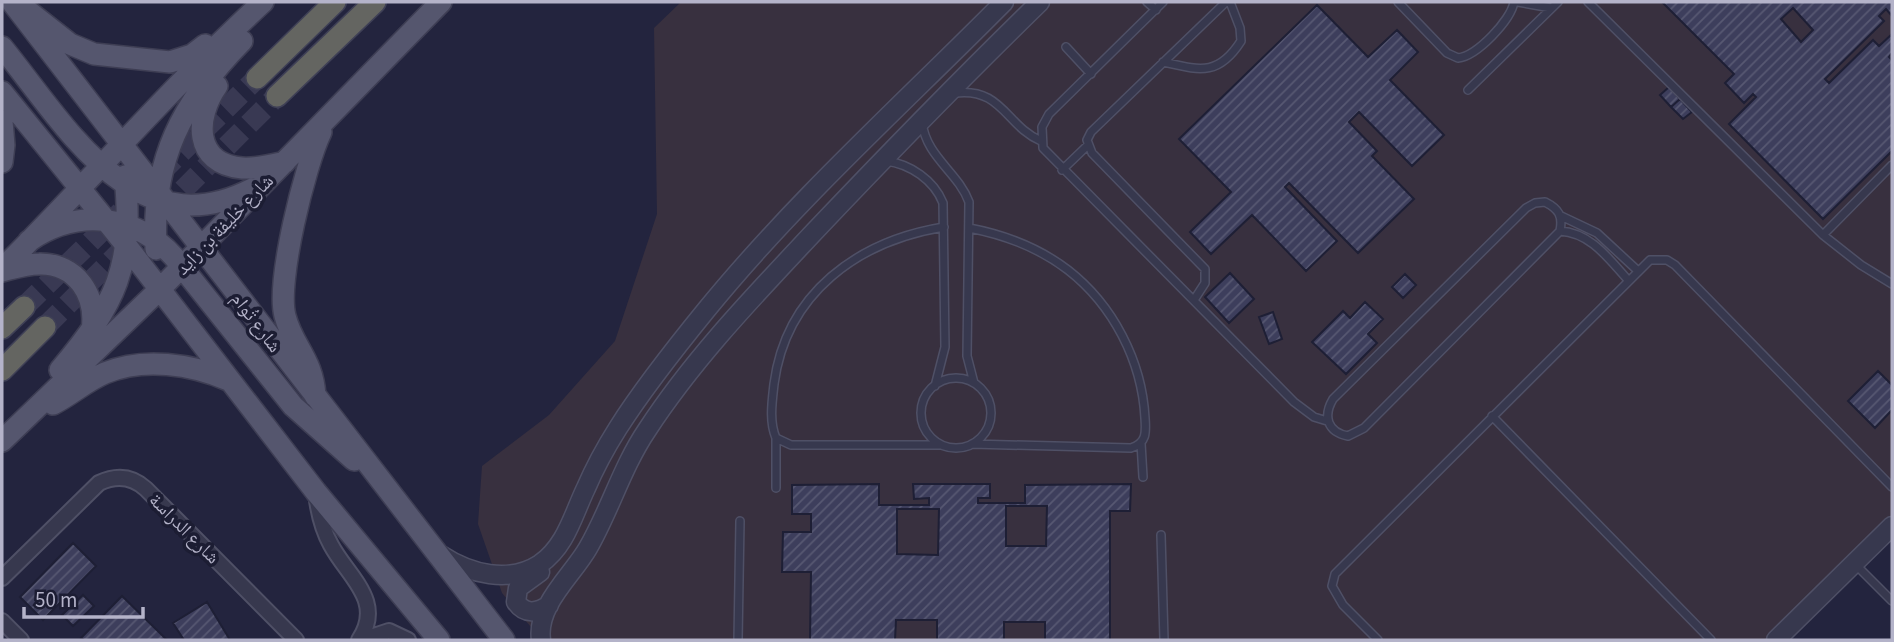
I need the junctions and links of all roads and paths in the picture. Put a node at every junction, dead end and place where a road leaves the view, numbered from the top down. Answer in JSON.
{"nodes":[{"id":1,"x":13,"y":2,"type":"edge"},
{"id":2,"x":251,"y":2,"type":"edge"},
{"id":3,"x":263,"y":2,"type":"edge"},
{"id":4,"x":273,"y":2,"type":"edge"},
{"id":5,"x":335,"y":2,"type":"edge"},
{"id":6,"x":375,"y":2,"type":"edge"},
{"id":7,"x":441,"y":2,"type":"edge"},
{"id":8,"x":1004,"y":2,"type":"edge"},
{"id":9,"x":1040,"y":2,"type":"edge"},
{"id":10,"x":1147,"y":2,"type":"edge"},
{"id":11,"x":1163,"y":2,"type":"edge"},
{"id":12,"x":1228,"y":2,"type":"edge"},
{"id":13,"x":1398,"y":2,"type":"edge"},
{"id":14,"x":1516,"y":2,"type":"edge"},
{"id":15,"x":1558,"y":2,"type":"edge"},
{"id":16,"x":1588,"y":2,"type":"edge"},
{"id":17,"x":1550,"y":8,"type":"junction"},
{"id":18,"x":1156,"y":10,"type":"junction"},
{"id":19,"x":236,"y":46,"type":"junction"},
{"id":20,"x":2,"y":47,"type":"edge"},
{"id":21,"x":1066,"y":47,"type":"dead end"},
{"id":22,"x":1163,"y":62,"type":"junction"},
{"id":23,"x":1091,"y":74,"type":"junction"},
{"id":24,"x":257,"y":78,"type":"tunnel mouth"},
{"id":25,"x":1468,"y":90,"type":"dead end"},
{"id":26,"x":2,"y":92,"type":"edge"},
{"id":27,"x":277,"y":96,"type":"tunnel mouth"},
{"id":28,"x":944,"y":96,"type":"junction"},
{"id":29,"x":329,"y":117,"type":"junction"},
{"id":30,"x":921,"y":118,"type":"junction"},
{"id":31,"x":2,"y":121,"type":"edge"},
{"id":32,"x":1041,"y":141,"type":"junction"},
{"id":33,"x":121,"y":143,"type":"junction"},
{"id":34,"x":1087,"y":145,"type":"junction"},
{"id":35,"x":879,"y":161,"type":"junction"},
{"id":36,"x":2,"y":162,"type":"edge"},
{"id":37,"x":285,"y":162,"type":"junction"},
{"id":38,"x":1892,"y":165,"type":"edge"},
{"id":39,"x":100,"y":167,"type":"junction"},
{"id":40,"x":1062,"y":170,"type":"junction"},
{"id":41,"x":267,"y":180,"type":"junction"},
{"id":42,"x":126,"y":187,"type":"junction"},
{"id":43,"x":80,"y":190,"type":"junction"},
{"id":44,"x":160,"y":198,"type":"junction"},
{"id":45,"x":1561,"y":216,"type":"junction"},
{"id":46,"x":105,"y":219,"type":"junction"},
{"id":47,"x":944,"y":227,"type":"junction"},
{"id":48,"x":969,"y":228,"type":"junction"},
{"id":49,"x":1560,"y":231,"type":"junction"},
{"id":50,"x":125,"y":234,"type":"junction"},
{"id":51,"x":1823,"y":235,"type":"junction"},
{"id":52,"x":155,"y":239,"type":"junction"},
{"id":53,"x":30,"y":241,"type":"junction"},
{"id":54,"x":201,"y":248,"type":"junction"},
{"id":55,"x":182,"y":267,"type":"junction"},
{"id":56,"x":2,"y":270,"type":"edge"},
{"id":57,"x":1637,"y":270,"type":"junction"},
{"id":58,"x":1628,"y":280,"type":"junction"},
{"id":59,"x":1892,"y":284,"type":"edge"},
{"id":60,"x":160,"y":289,"type":"junction"},
{"id":61,"x":1194,"y":300,"type":"junction"},
{"id":62,"x":24,"y":307,"type":"tunnel mouth"},
{"id":63,"x":45,"y":327,"type":"tunnel mouth"},
{"id":64,"x":2,"y":328,"type":"edge"},
{"id":65,"x":92,"y":331,"type":"junction"},
{"id":66,"x":2,"y":370,"type":"edge"},
{"id":67,"x":228,"y":380,"type":"junction"},
{"id":68,"x":974,"y":383,"type":"junction"},
{"id":69,"x":934,"y":386,"type":"junction"},
{"id":70,"x":315,"y":398,"type":"junction"},
{"id":71,"x":29,"y":415,"type":"junction"},
{"id":72,"x":1492,"y":416,"type":"junction"},
{"id":73,"x":1327,"y":421,"type":"junction"},
{"id":74,"x":776,"y":438,"type":"junction"},
{"id":75,"x":2,"y":441,"type":"edge"},
{"id":76,"x":1141,"y":443,"type":"junction"},
{"id":77,"x":972,"y":444,"type":"junction"},
{"id":78,"x":941,"y":445,"type":"junction"},
{"id":79,"x":374,"y":473,"type":"junction"},
{"id":80,"x":1143,"y":477,"type":"dead end"},
{"id":81,"x":1892,"y":486,"type":"edge"},
{"id":82,"x":776,"y":488,"type":"dead end"},
{"id":83,"x":316,"y":492,"type":"junction"},
{"id":84,"x":740,"y":521,"type":"dead end"},
{"id":85,"x":1892,"y":526,"type":"edge"},
{"id":86,"x":1161,"y":536,"type":"dead end"},
{"id":87,"x":563,"y":539,"type":"junction"},
{"id":88,"x":435,"y":552,"type":"junction"},
{"id":89,"x":1854,"y":562,"type":"junction"},
{"id":90,"x":2,"y":578,"type":"edge"},
{"id":91,"x":1892,"y":601,"type":"edge"},
{"id":92,"x":549,"y":605,"type":"junction"},
{"id":93,"x":2,"y":621,"type":"edge"},
{"id":94,"x":21,"y":640,"type":"edge"},
{"id":95,"x":296,"y":640,"type":"edge"},
{"id":96,"x":360,"y":640,"type":"edge"},
{"id":97,"x":408,"y":640,"type":"edge"},
{"id":98,"x":439,"y":640,"type":"edge"},
{"id":99,"x":504,"y":640,"type":"edge"},
{"id":100,"x":541,"y":640,"type":"edge"},
{"id":101,"x":738,"y":640,"type":"edge"},
{"id":102,"x":1164,"y":640,"type":"edge"},
{"id":103,"x":1378,"y":640,"type":"edge"},
{"id":104,"x":1711,"y":640,"type":"edge"},
{"id":105,"x":1776,"y":640,"type":"edge"}],
"edges":[{"from":1,"to":2,"type":"main road"},
{"from":1,"to":33,"type":"main road","name":"شارع تُوام"},
{"from":3,"to":33,"type":"main road"},
{"from":4,"to":19,"type":"main road"},
{"from":5,"to":24,"type":"highway"},
{"from":6,"to":27,"type":"highway"},
{"from":7,"to":29,"type":"main road","name":"شارع خليفة بن زايد"},
{"from":8,"to":87,"type":"street"},
{"from":9,"to":28,"type":"street"},
{"from":10,"to":18,"type":"lane"},
{"from":11,"to":18,"type":"lane"},
{"from":12,"to":22,"type":"lane"},
{"from":12,"to":22,"type":"lane"},
{"from":13,"to":14,"type":"lane"},
{"from":14,"to":17,"type":"lane"},
{"from":15,"to":17,"type":"lane"},
{"from":16,"to":51,"type":"lane"},
{"from":17,"to":25,"type":"lane"},
{"from":18,"to":23,"type":"lane"},
{"from":19,"to":37,"type":"main road"},
{"from":19,"to":44,"type":"main road"},
{"from":20,"to":39,"type":"main road"},
{"from":21,"to":23,"type":"lane"},
{"from":22,"to":34,"type":"lane"},
{"from":23,"to":32,"type":"lane"},
{"from":26,"to":43,"type":"main road"},
{"from":28,"to":30,"type":"street"},
{"from":28,"to":32,"type":"lane"},
{"from":29,"to":37,"type":"main road","name":"شارع خليفة بن زايد"},
{"from":29,"to":70,"type":"main road"},
{"from":30,"to":35,"type":"street"},
{"from":30,"to":48,"type":"lane"},
{"from":31,"to":36,"type":"main road"},
{"from":32,"to":40,"type":"lane"},
{"from":33,"to":39,"type":"main road"},
{"from":33,"to":42,"type":"main road"},
{"from":33,"to":44,"type":"main road","name":"شارع تُوام"},
{"from":34,"to":40,"type":"lane"},
{"from":34,"to":61,"type":"lane"},
{"from":35,"to":47,"type":"lane"},
{"from":35,"to":92,"type":"street"},
{"from":37,"to":41,"type":"main road","name":"شارع خليفة بن زايد"},
{"from":38,"to":51,"type":"lane"},
{"from":39,"to":42,"type":"main road"},
{"from":39,"to":43,"type":"main road"},
{"from":40,"to":61,"type":"lane"},
{"from":41,"to":44,"type":"main road"},
{"from":41,"to":54,"type":"main road","name":"شارع خليفة بن زايد"},
{"from":42,"to":44,"type":"main road"},
{"from":42,"to":50,"type":"main road"},
{"from":43,"to":46,"type":"main road"},
{"from":43,"to":53,"type":"main road"},
{"from":44,"to":52,"type":"main road"},
{"from":44,"to":54,"type":"main road","name":"شارع تُوام"},
{"from":45,"to":49,"type":"lane"},
{"from":45,"to":57,"type":"lane"},
{"from":45,"to":73,"type":"lane"},
{"from":46,"to":50,"type":"main road"},
{"from":46,"to":53,"type":"main road"},
{"from":47,"to":69,"type":"lane"},
{"from":47,"to":74,"type":"lane"},
{"from":48,"to":68,"type":"lane"},
{"from":48,"to":76,"type":"lane"},
{"from":49,"to":58,"type":"lane"},
{"from":49,"to":73,"type":"lane"},
{"from":50,"to":52,"type":"main road"},
{"from":50,"to":60,"type":"main road"},
{"from":50,"to":65,"type":"main road"},
{"from":51,"to":59,"type":"lane"},
{"from":52,"to":55,"type":"main road"},
{"from":52,"to":60,"type":"main road"},
{"from":53,"to":56,"type":"main road"},
{"from":54,"to":55,"type":"main road","name":"شارع خليفة بن زايد"},
{"from":54,"to":70,"type":"main road","name":"شارع تُوام"},
{"from":55,"to":60,"type":"main road","name":"شارع خليفة بن زايد"},
{"from":55,"to":79,"type":"main road"},
{"from":56,"to":65,"type":"main road"},
{"from":57,"to":58,"type":"lane"},
{"from":57,"to":81,"type":"lane"},
{"from":58,"to":72,"type":"lane"},
{"from":60,"to":67,"type":"main road"},
{"from":60,"to":71,"type":"main road","name":"شارع خليفة بن زايد"},
{"from":61,"to":73,"type":"lane"},
{"from":62,"to":64,"type":"highway"},
{"from":63,"to":66,"type":"highway"},
{"from":65,"to":71,"type":"main road"},
{"from":67,"to":71,"type":"main road"},
{"from":67,"to":83,"type":"main road"},
{"from":68,"to":69,"type":"lane"},
{"from":68,"to":77,"type":"lane"},
{"from":69,"to":78,"type":"lane"},
{"from":70,"to":79,"type":"main road","name":"شارع تُوام"},
{"from":71,"to":75,"type":"main road","name":"شارع خليفة بن زايد"},
{"from":72,"to":103,"type":"lane"},
{"from":72,"to":104,"type":"lane"},
{"from":74,"to":78,"type":"lane"},
{"from":74,"to":82,"type":"lane"},
{"from":76,"to":77,"type":"lane"},
{"from":76,"to":80,"type":"lane"},
{"from":77,"to":78,"type":"lane"},
{"from":79,"to":88,"type":"main road","name":"شارع تُوام"},
{"from":83,"to":96,"type":"street"},
{"from":83,"to":98,"type":"main road"},
{"from":84,"to":101,"type":"lane"},
{"from":85,"to":89,"type":"street"},
{"from":86,"to":102,"type":"lane"},
{"from":87,"to":88,"type":"street"},
{"from":87,"to":92,"type":"street"},
{"from":88,"to":99,"type":"main road","name":"شارع تُوام"},
{"from":89,"to":91,"type":"lane"},
{"from":89,"to":105,"type":"street"},
{"from":90,"to":95,"type":"street","name":"شارع الدراسة"},
{"from":92,"to":100,"type":"street"},
{"from":93,"to":94,"type":"street"},
{"from":96,"to":97,"type":"street"}]}
